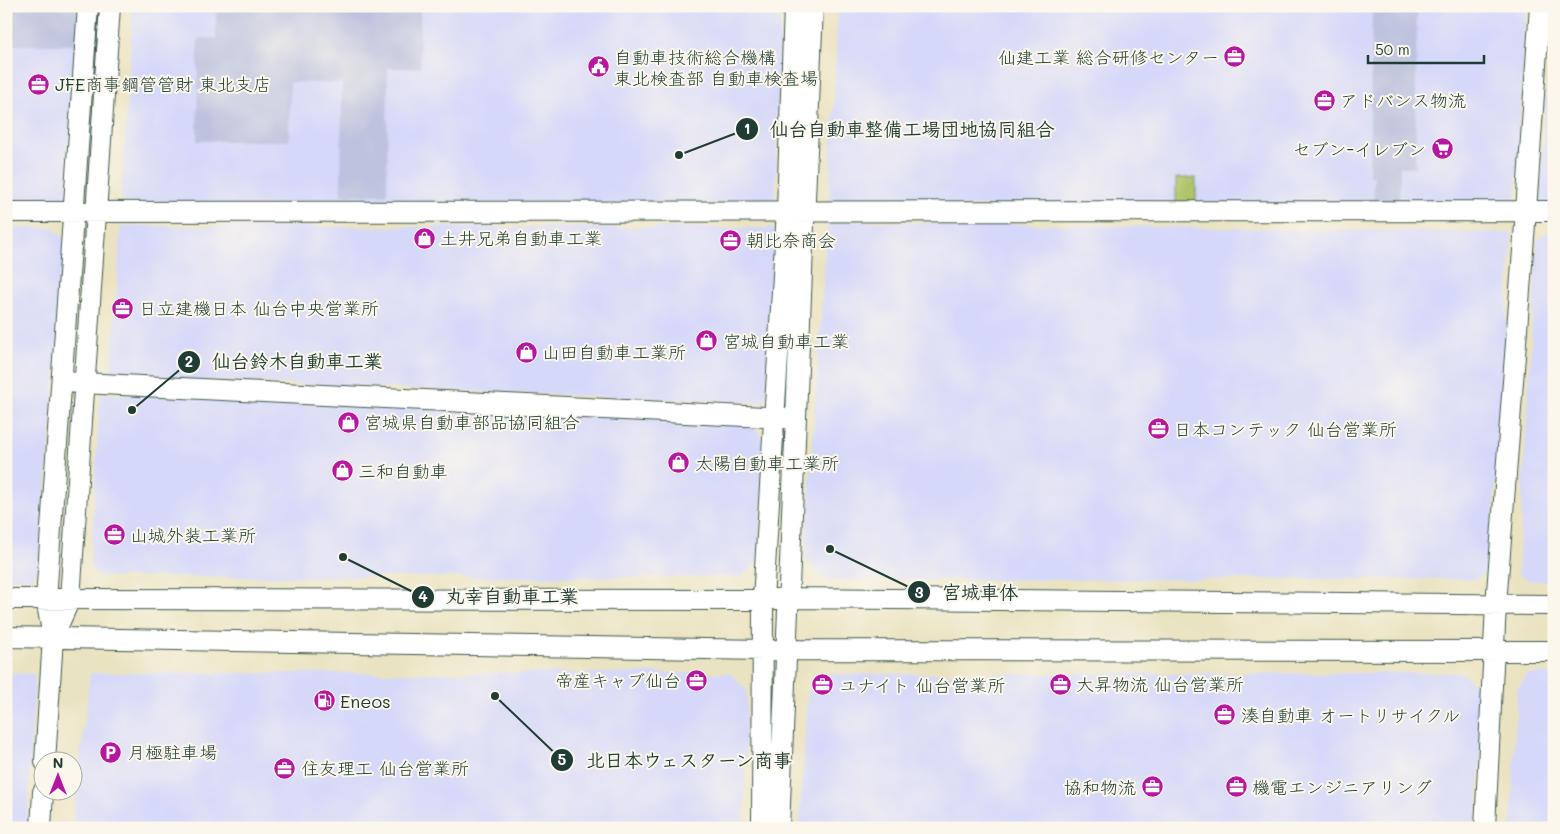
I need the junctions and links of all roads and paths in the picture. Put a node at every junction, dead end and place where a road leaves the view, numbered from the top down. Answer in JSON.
{"nodes":[{"id":1,"x":88,"y":6,"type":"edge"},
{"id":2,"x":110,"y":6,"type":"edge"},
{"id":3,"x":794,"y":6,"type":"edge"},
{"id":4,"x":814,"y":6,"type":"edge"},
{"id":5,"x":1540,"y":6,"type":"edge"},
{"id":6,"x":795,"y":210,"type":"junction"},
{"id":7,"x":1526,"y":211,"type":"junction"},
{"id":8,"x":1554,"y":211,"type":"edge"},
{"id":9,"x":6,"y":212,"type":"edge"},
{"id":10,"x":74,"y":212,"type":"junction"},
{"id":11,"x":96,"y":213,"type":"junction"},
{"id":12,"x":62,"y":382,"type":"junction"},
{"id":13,"x":84,"y":383,"type":"junction"},
{"id":14,"x":774,"y":416,"type":"junction"},
{"id":15,"x":796,"y":419,"type":"junction"},
{"id":16,"x":789,"y":598,"type":"junction"},
{"id":17,"x":6,"y":599,"type":"edge"},
{"id":18,"x":46,"y":599,"type":"junction"},
{"id":19,"x":70,"y":599,"type":"junction"},
{"id":20,"x":763,"y":600,"type":"junction"},
{"id":21,"x":1496,"y":605,"type":"junction"},
{"id":22,"x":1554,"y":605,"type":"edge"},
{"id":23,"x":6,"y":637,"type":"edge"},
{"id":24,"x":53,"y":637,"type":"junction"},
{"id":25,"x":787,"y":649,"type":"junction"},
{"id":26,"x":764,"y":650,"type":"junction"},
{"id":27,"x":1494,"y":651,"type":"junction"},
{"id":28,"x":1554,"y":651,"type":"edge"},
{"id":29,"x":46,"y":752,"type":"edge"},
{"id":30,"x":42,"y":802,"type":"edge"},
{"id":31,"x":41,"y":828,"type":"edge"},
{"id":32,"x":762,"y":828,"type":"edge"},
{"id":33,"x":779,"y":828,"type":"edge"},
{"id":34,"x":1485,"y":828,"type":"edge"}],
"edges":[{"from":1,"to":10,"type":"street"},
{"from":2,"to":11,"type":"street"},
{"from":3,"to":6,"type":"street"},
{"from":4,"to":6,"type":"street"},
{"from":5,"to":7,"type":"street"},
{"from":6,"to":7,"type":"street"},
{"from":6,"to":11,"type":"street"},
{"from":6,"to":14,"type":"street"},
{"from":6,"to":15,"type":"street"},
{"from":7,"to":8,"type":"street"},
{"from":7,"to":21,"type":"street"},
{"from":9,"to":10,"type":"street"},
{"from":10,"to":11,"type":"street"},
{"from":10,"to":12,"type":"street"},
{"from":11,"to":13,"type":"street"},
{"from":12,"to":13,"type":"street"},
{"from":12,"to":18,"type":"street"},
{"from":13,"to":14,"type":"street"},
{"from":13,"to":19,"type":"street"},
{"from":14,"to":15,"type":"street"},
{"from":14,"to":20,"type":"street"},
{"from":15,"to":16,"type":"street"},
{"from":16,"to":20,"type":"street"},
{"from":16,"to":21,"type":"street"},
{"from":16,"to":25,"type":"street"},
{"from":17,"to":18,"type":"street"},
{"from":18,"to":19,"type":"street"},
{"from":18,"to":24,"type":"street"},
{"from":19,"to":20,"type":"street"},
{"from":19,"to":24,"type":"street"},
{"from":20,"to":26,"type":"street"},
{"from":21,"to":22,"type":"street"},
{"from":21,"to":27,"type":"street"},
{"from":23,"to":24,"type":"street"},
{"from":24,"to":26,"type":"street"},
{"from":24,"to":29,"type":"street"},
{"from":25,"to":26,"type":"street"},
{"from":25,"to":27,"type":"street"},
{"from":25,"to":33,"type":"street"},
{"from":26,"to":32,"type":"street"},
{"from":27,"to":28,"type":"street"},
{"from":27,"to":34,"type":"street"},
{"from":30,"to":31,"type":"street"}]}
